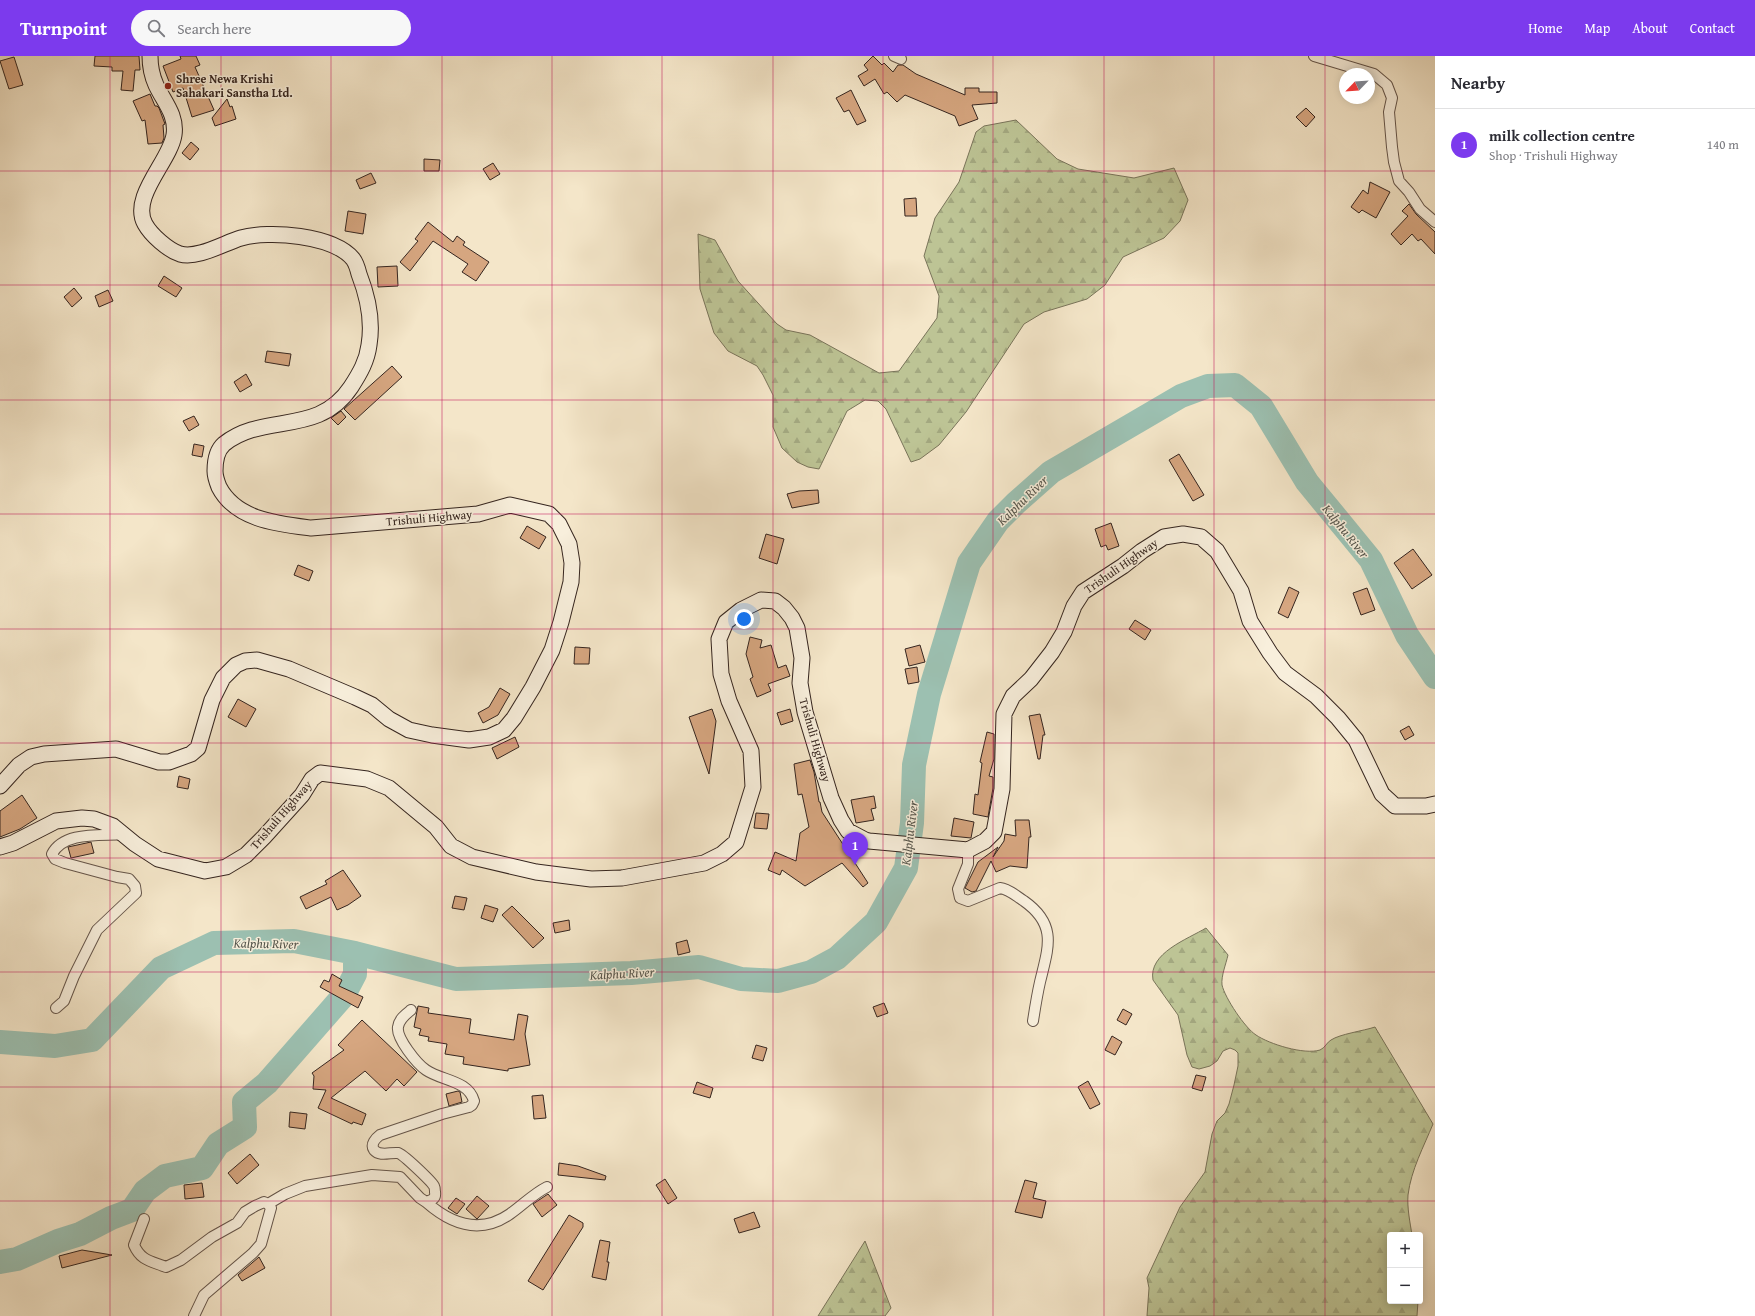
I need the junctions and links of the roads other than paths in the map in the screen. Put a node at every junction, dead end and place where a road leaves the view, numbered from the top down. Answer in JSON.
{"nodes":[{"id":1,"x":150,"y":56,"type":"edge"},
{"id":2,"x":1314,"y":56,"type":"edge"},
{"id":3,"x":1435,"y":222,"type":"edge"},
{"id":4,"x":0,"y":786,"type":"edge"},
{"id":5,"x":1435,"y":804,"type":"edge"},
{"id":6,"x":123,"y":834,"type":"junction"},
{"id":7,"x":0,"y":847,"type":"edge"},
{"id":8,"x":968,"y":850,"type":"junction"},
{"id":9,"x":56,"y":1008,"type":"dead end"},
{"id":10,"x":411,"y":1010,"type":"dead end"},
{"id":11,"x":1033,"y":1022,"type":"dead end"},
{"id":12,"x":547,"y":1186,"type":"dead end"},
{"id":13,"x":426,"y":1202,"type":"junction"},
{"id":14,"x":268,"y":1204,"type":"junction"},
{"id":15,"x":144,"y":1219,"type":"dead end"},
{"id":16,"x":194,"y":1316,"type":"edge"}],
"edges":[{"from":1,"to":4,"type":"street","name":"Trishuli Highway"},
{"from":2,"to":3,"type":"street"},
{"from":5,"to":8,"type":"street","name":"Trishuli Highway"},
{"from":6,"to":7,"type":"street","name":"Trishuli Highway"},
{"from":6,"to":8,"type":"street","name":"Trishuli Highway"},
{"from":6,"to":9,"type":"street"},
{"from":8,"to":11,"type":"street"},
{"from":10,"to":13,"type":"street"},
{"from":12,"to":13,"type":"street"},
{"from":13,"to":14,"type":"street"},
{"from":14,"to":15,"type":"street"},
{"from":14,"to":16,"type":"street"}]}
